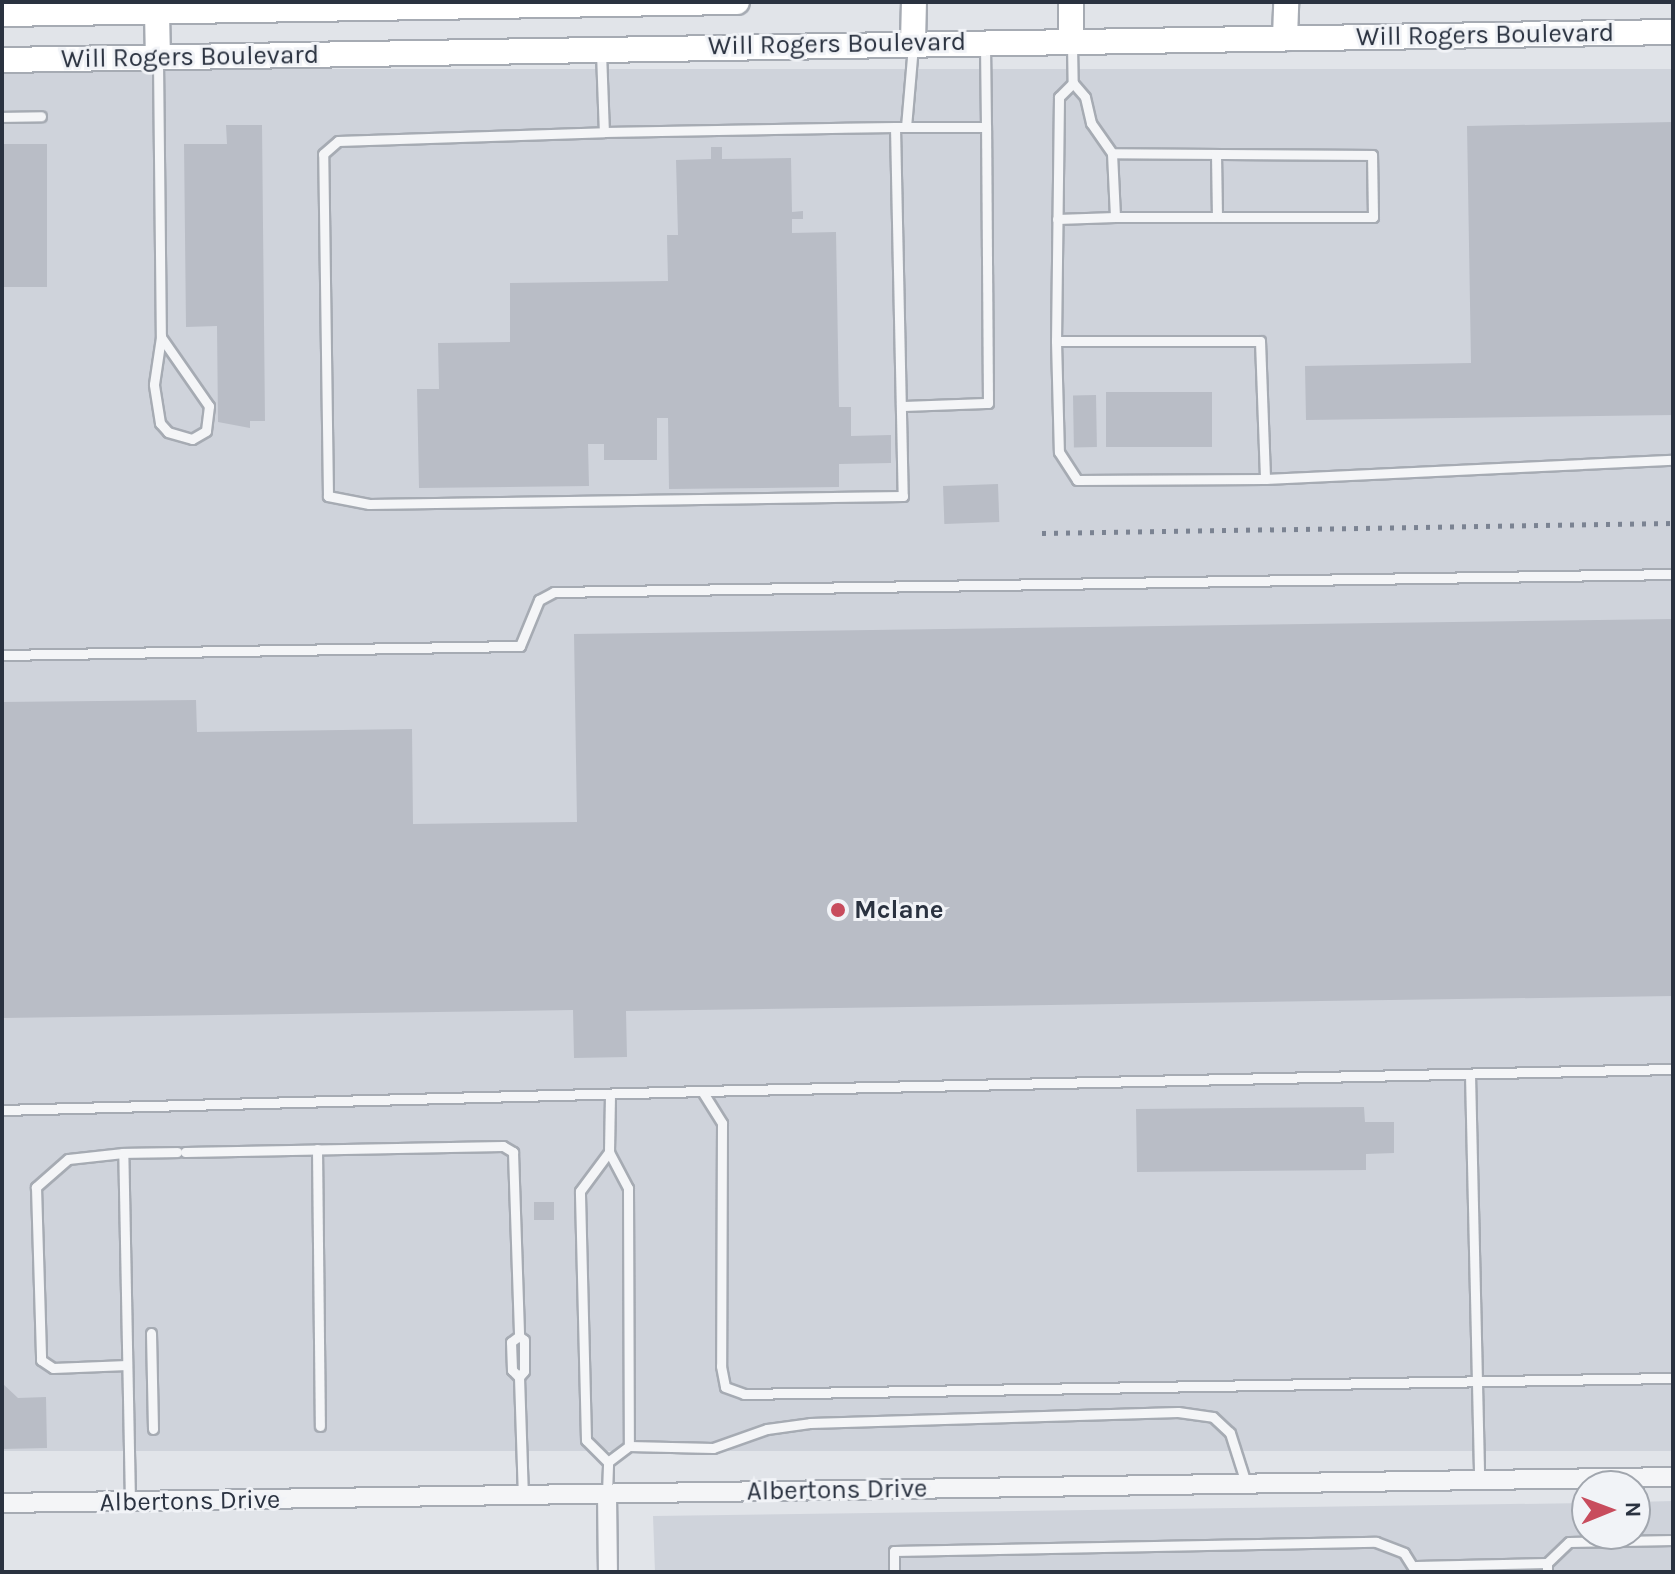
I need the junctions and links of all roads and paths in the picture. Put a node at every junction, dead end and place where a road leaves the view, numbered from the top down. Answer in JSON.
{"nodes":[{"id":1,"x":737,"y":2,"type":"edge"},
{"id":2,"x":914,"y":2,"type":"edge"},
{"id":3,"x":1071,"y":2,"type":"edge"},
{"id":4,"x":1286,"y":2,"type":"edge"},
{"id":5,"x":600,"y":4,"type":"junction"},
{"id":6,"x":308,"y":6,"type":"edge"},
{"id":7,"x":157,"y":7,"type":"edge"},
{"id":8,"x":2,"y":14,"type":"edge"},
{"id":9,"x":1673,"y":32,"type":"edge"},
{"id":10,"x":1285,"y":38,"type":"junction"},
{"id":11,"x":985,"y":41,"type":"junction"},
{"id":12,"x":1071,"y":41,"type":"junction"},
{"id":13,"x":913,"y":42,"type":"junction"},
{"id":14,"x":601,"y":49,"type":"junction"},
{"id":15,"x":158,"y":58,"type":"junction"},
{"id":16,"x":2,"y":60,"type":"edge"},
{"id":17,"x":1073,"y":83,"type":"junction"},
{"id":18,"x":41,"y":116,"type":"dead end"},
{"id":19,"x":2,"y":117,"type":"edge"},
{"id":20,"x":895,"y":127,"type":"junction"},
{"id":21,"x":906,"y":127,"type":"junction"},
{"id":22,"x":986,"y":127,"type":"junction"},
{"id":23,"x":604,"y":132,"type":"junction"},
{"id":24,"x":1112,"y":153,"type":"junction"},
{"id":25,"x":1216,"y":154,"type":"junction"},
{"id":26,"x":1115,"y":217,"type":"junction"},
{"id":27,"x":1217,"y":217,"type":"junction"},
{"id":28,"x":1057,"y":219,"type":"junction"},
{"id":29,"x":161,"y":337,"type":"junction"},
{"id":30,"x":1056,"y":341,"type":"junction"},
{"id":31,"x":901,"y":406,"type":"junction"},
{"id":32,"x":1673,"y":460,"type":"edge"},
{"id":33,"x":1265,"y":479,"type":"junction"},
{"id":34,"x":1673,"y":574,"type":"edge"},
{"id":35,"x":2,"y":655,"type":"edge"},
{"id":36,"x":1673,"y":1069,"type":"edge"},
{"id":37,"x":1470,"y":1074,"type":"junction"},
{"id":38,"x":702,"y":1091,"type":"junction"},
{"id":39,"x":610,"y":1094,"type":"junction"},
{"id":40,"x":2,"y":1110,"type":"edge"},
{"id":41,"x":317,"y":1149,"type":"junction"},
{"id":42,"x":609,"y":1152,"type":"junction"},
{"id":43,"x":123,"y":1153,"type":"junction"},
{"id":44,"x":151,"y":1333,"type":"dead end"},
{"id":45,"x":127,"y":1365,"type":"junction"},
{"id":46,"x":1673,"y":1378,"type":"edge"},
{"id":47,"x":1478,"y":1381,"type":"junction"},
{"id":48,"x":320,"y":1426,"type":"dead end"},
{"id":49,"x":153,"y":1429,"type":"dead end"},
{"id":50,"x":629,"y":1446,"type":"junction"},
{"id":51,"x":608,"y":1462,"type":"junction"},
{"id":52,"x":1673,"y":1477,"type":"edge"},
{"id":53,"x":1479,"y":1480,"type":"junction"},
{"id":54,"x":1246,"y":1483,"type":"junction"},
{"id":55,"x":607,"y":1494,"type":"junction"},
{"id":56,"x":523,"y":1495,"type":"junction"},
{"id":57,"x":130,"y":1502,"type":"junction"},
{"id":58,"x":2,"y":1503,"type":"edge"},
{"id":59,"x":1673,"y":1540,"type":"edge"},
{"id":60,"x":1547,"y":1567,"type":"edge"},
{"id":61,"x":1416,"y":1569,"type":"edge"},
{"id":62,"x":608,"y":1572,"type":"edge"},
{"id":63,"x":894,"y":1572,"type":"edge"}],
"edges":[{"from":1,"to":5,"type":"main road","name":"Will Rogers Boulevard"},
{"from":2,"to":13,"type":"main road"},
{"from":3,"to":12,"type":"main road"},
{"from":4,"to":10,"type":"main road"},
{"from":5,"to":6,"type":"main road","name":"Will Rogers Boulevard"},
{"from":5,"to":14,"type":"main road"},
{"from":6,"to":7,"type":"main road","name":"Will Rogers Boulevard"},
{"from":7,"to":8,"type":"main road","name":"Will Rogers Boulevard"},
{"from":7,"to":15,"type":"main road"},
{"from":9,"to":10,"type":"main road","name":"Will Rogers Boulevard"},
{"from":10,"to":12,"type":"main road","name":"Will Rogers Boulevard"},
{"from":11,"to":12,"type":"main road","name":"Will Rogers Boulevard"},
{"from":11,"to":13,"type":"main road","name":"Will Rogers Boulevard"},
{"from":11,"to":22,"type":"lane"},
{"from":12,"to":17,"type":"lane"},
{"from":13,"to":14,"type":"main road","name":"Will Rogers Boulevard"},
{"from":13,"to":21,"type":"lane"},
{"from":14,"to":15,"type":"main road","name":"Will Rogers Boulevard"},
{"from":14,"to":23,"type":"lane"},
{"from":15,"to":16,"type":"main road","name":"Will Rogers Boulevard"},
{"from":15,"to":29,"type":"lane"},
{"from":17,"to":24,"type":"lane"},
{"from":17,"to":28,"type":"lane"},
{"from":18,"to":19,"type":"lane"},
{"from":20,"to":21,"type":"lane"},
{"from":20,"to":23,"type":"lane"},
{"from":20,"to":31,"type":"lane"},
{"from":21,"to":22,"type":"lane"},
{"from":22,"to":31,"type":"lane"},
{"from":23,"to":31,"type":"lane"},
{"from":24,"to":25,"type":"lane"},
{"from":24,"to":26,"type":"lane"},
{"from":25,"to":27,"type":"lane"},
{"from":25,"to":27,"type":"lane"},
{"from":26,"to":27,"type":"lane"},
{"from":26,"to":28,"type":"lane"},
{"from":28,"to":30,"type":"lane"},
{"from":29,"to":29,"type":"lane"},
{"from":30,"to":33,"type":"lane"},
{"from":30,"to":33,"type":"lane"},
{"from":32,"to":33,"type":"lane"},
{"from":34,"to":35,"type":"lane"},
{"from":36,"to":37,"type":"lane"},
{"from":37,"to":38,"type":"lane"},
{"from":37,"to":47,"type":"lane"},
{"from":38,"to":39,"type":"lane"},
{"from":38,"to":47,"type":"lane"},
{"from":39,"to":40,"type":"lane"},
{"from":39,"to":42,"type":"lane"},
{"from":41,"to":43,"type":"lane"},
{"from":41,"to":48,"type":"lane"},
{"from":41,"to":56,"type":"lane"},
{"from":42,"to":50,"type":"lane"},
{"from":42,"to":51,"type":"lane"},
{"from":43,"to":45,"type":"lane"},
{"from":43,"to":45,"type":"lane"},
{"from":44,"to":49,"type":"lane"},
{"from":45,"to":57,"type":"lane"},
{"from":46,"to":47,"type":"lane"},
{"from":47,"to":53,"type":"lane"},
{"from":50,"to":51,"type":"lane"},
{"from":50,"to":54,"type":"lane"},
{"from":51,"to":55,"type":"lane"},
{"from":52,"to":53,"type":"street","name":"Albertons Drive"},
{"from":53,"to":54,"type":"street","name":"Albertons Drive"},
{"from":54,"to":55,"type":"street","name":"Albertons Drive"},
{"from":55,"to":56,"type":"street","name":"Albertons Drive"},
{"from":55,"to":62,"type":"street"},
{"from":56,"to":57,"type":"street","name":"Albertons Drive"},
{"from":57,"to":58,"type":"street","name":"Albertons Drive"},
{"from":59,"to":60,"type":"lane"},
{"from":60,"to":61,"type":"lane"},
{"from":61,"to":63,"type":"lane"}]}
